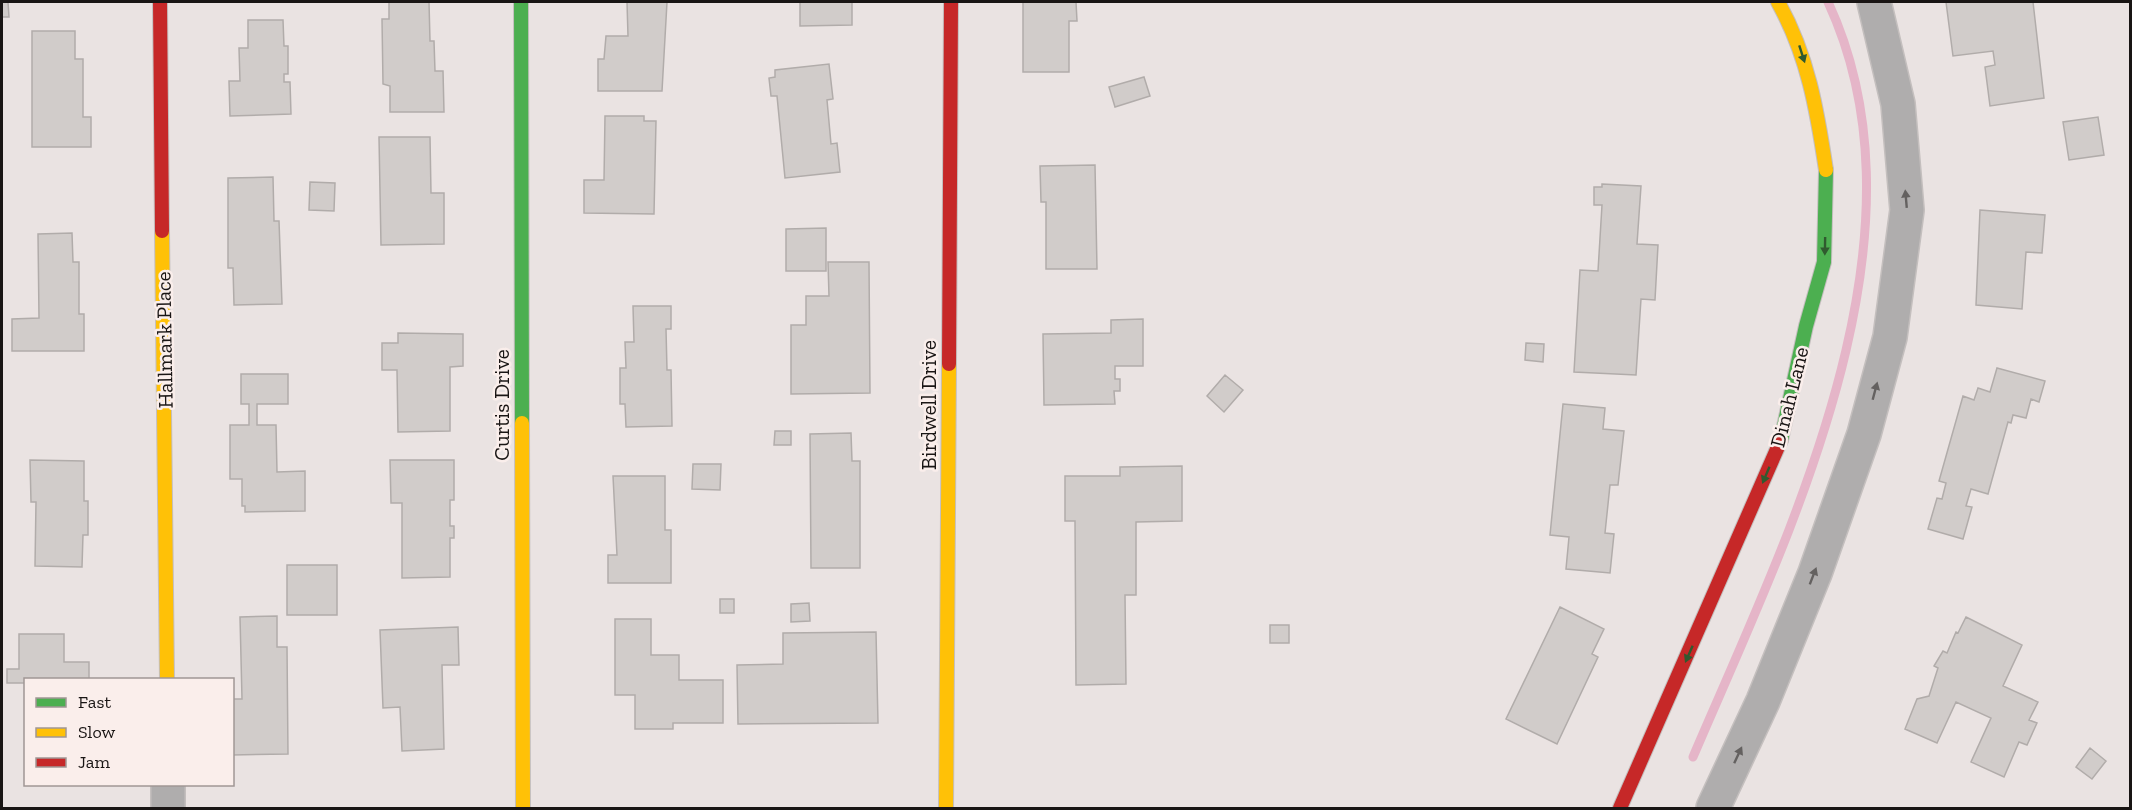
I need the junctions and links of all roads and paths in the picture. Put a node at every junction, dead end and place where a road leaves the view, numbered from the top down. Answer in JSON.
{"nodes":[{"id":1,"x":160,"y":2,"type":"edge"},
{"id":2,"x":521,"y":2,"type":"edge"},
{"id":3,"x":951,"y":2,"type":"edge"},
{"id":4,"x":1778,"y":2,"type":"edge"},
{"id":5,"x":1874,"y":2,"type":"edge"},
{"id":6,"x":167,"y":678,"type":"edge"},
{"id":7,"x":168,"y":786,"type":"edge"},
{"id":8,"x":168,"y":808,"type":"edge"},
{"id":9,"x":523,"y":808,"type":"edge"},
{"id":10,"x":946,"y":808,"type":"edge"},
{"id":11,"x":1620,"y":808,"type":"edge"},
{"id":12,"x":1713,"y":808,"type":"edge"}],
"edges":[{"from":1,"to":6,"type":"street","name":"Hallmark Place"},
{"from":2,"to":9,"type":"street","name":"Curtis Drive"},
{"from":3,"to":10,"type":"street","name":"Birdwell Drive"},
{"from":4,"to":11,"type":"street","name":"Dinah Lane","one_way":true},
{"from":12,"to":5,"type":"street","one_way":true},
{"from":7,"to":8,"type":"street"}]}
